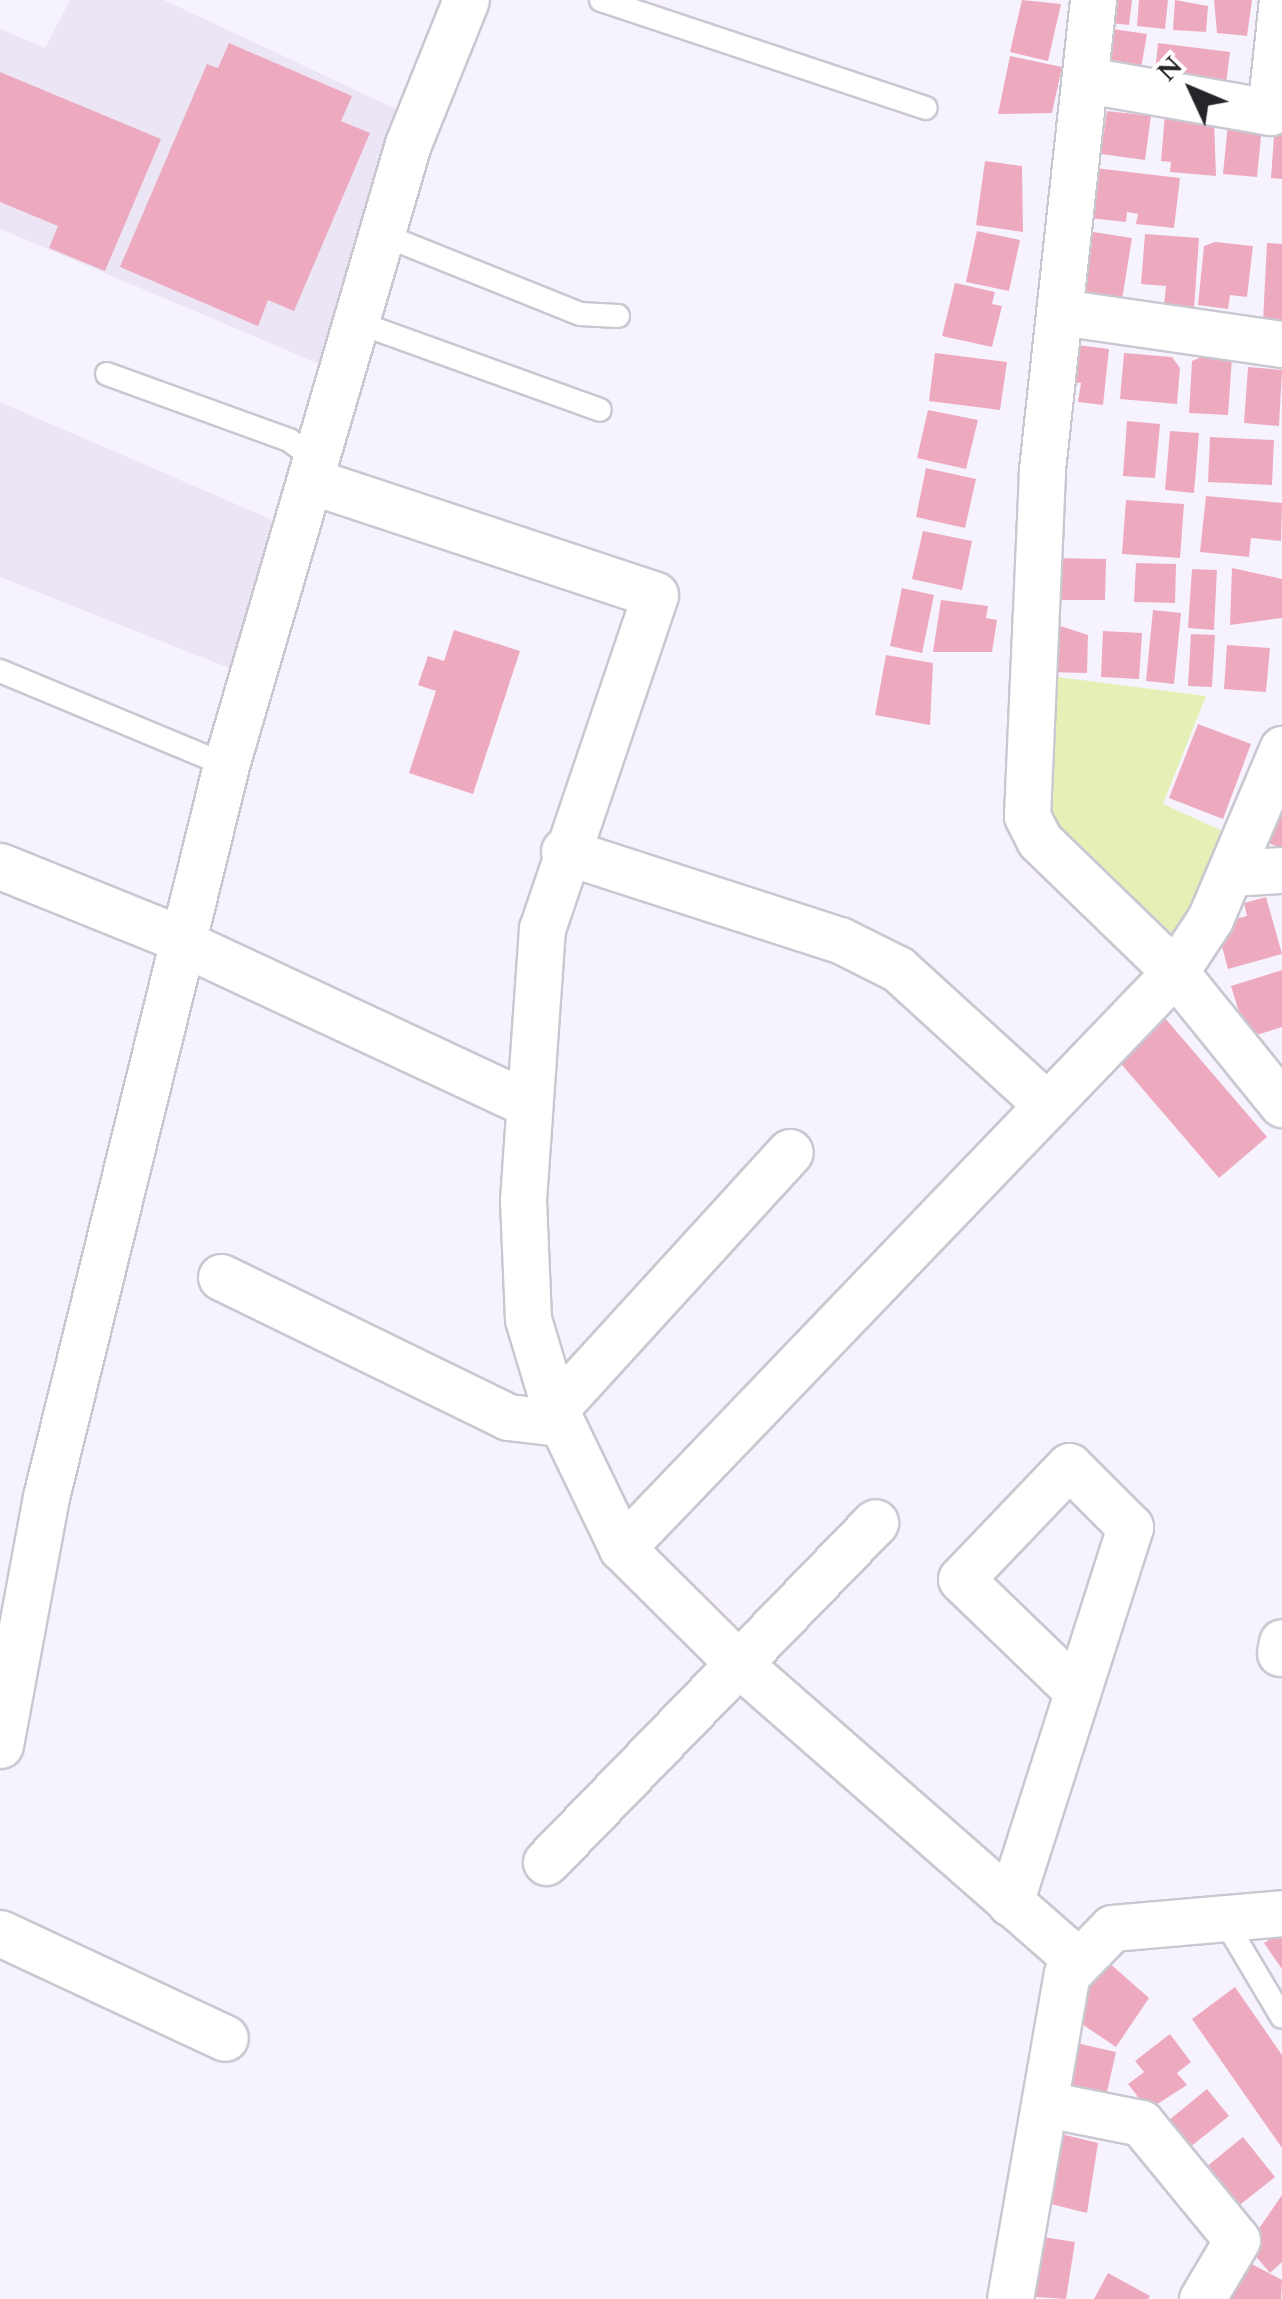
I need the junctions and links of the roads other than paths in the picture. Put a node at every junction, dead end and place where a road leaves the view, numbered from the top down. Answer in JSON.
{"nodes":[{"id":1,"x":466,"y":0,"type":"edge"},
{"id":2,"x":601,"y":0,"type":"edge"},
{"id":3,"x":1093,"y":0,"type":"edge"},
{"id":4,"x":1282,"y":0,"type":"edge"},
{"id":5,"x":1087,"y":80,"type":"junction"},
{"id":6,"x":926,"y":108,"type":"dead end"},
{"id":7,"x":381,"y":234,"type":"junction"},
{"id":8,"x":1060,"y":312,"type":"junction"},
{"id":9,"x":618,"y":316,"type":"dead end"},
{"id":10,"x":356,"y":322,"type":"junction"},
{"id":11,"x":1282,"y":344,"type":"edge"},
{"id":12,"x":107,"y":374,"type":"dead end"},
{"id":13,"x":600,"y":410,"type":"dead end"},
{"id":14,"x":313,"y":470,"type":"junction"},
{"id":15,"x":0,"y":671,"type":"edge"},
{"id":16,"x":1282,"y":749,"type":"edge"},
{"id":17,"x":226,"y":764,"type":"junction"},
{"id":18,"x":564,"y":851,"type":"junction"},
{"id":19,"x":0,"y":866,"type":"edge"},
{"id":20,"x":1282,"y":870,"type":"edge"},
{"id":21,"x":1232,"y":873,"type":"junction"},
{"id":22,"x":181,"y":940,"type":"junction"},
{"id":23,"x":1175,"y":972,"type":"junction"},
{"id":24,"x":1278,"y":1087,"type":"edge"},
{"id":25,"x":528,"y":1104,"type":"junction"},
{"id":26,"x":1047,"y":1105,"type":"junction"},
{"id":27,"x":790,"y":1152,"type":"dead end"},
{"id":28,"x":220,"y":1278,"type":"dead end"},
{"id":29,"x":557,"y":1416,"type":"junction"},
{"id":30,"x":876,"y":1522,"type":"dead end"},
{"id":31,"x":622,"y":1548,"type":"junction"},
{"id":32,"x":739,"y":1664,"type":"junction"},
{"id":33,"x":1076,"y":1690,"type":"junction"},
{"id":34,"x":0,"y":1745,"type":"edge"},
{"id":35,"x":546,"y":1862,"type":"dead end"},
{"id":36,"x":1010,"y":1903,"type":"junction"},
{"id":37,"x":1282,"y":1913,"type":"edge"},
{"id":38,"x":1222,"y":1916,"type":"junction"},
{"id":39,"x":0,"y":1933,"type":"edge"},
{"id":40,"x":1077,"y":1960,"type":"junction"},
{"id":41,"x":1282,"y":2018,"type":"edge"},
{"id":42,"x":226,"y":2038,"type":"dead end"},
{"id":43,"x":1046,"y":2104,"type":"junction"},
{"id":44,"x":1010,"y":2299,"type":"edge"},
{"id":45,"x":1202,"y":2299,"type":"edge"}],
"edges":[{"from":1,"to":7,"type":"street"},
{"from":2,"to":6,"type":"lane"},
{"from":3,"to":5,"type":"street"},
{"from":4,"to":5,"type":"street"},
{"from":5,"to":8,"type":"street"},
{"from":7,"to":9,"type":"lane"},
{"from":7,"to":10,"type":"street"},
{"from":8,"to":11,"type":"street"},
{"from":8,"to":23,"type":"street"},
{"from":10,"to":13,"type":"lane"},
{"from":10,"to":14,"type":"street"},
{"from":12,"to":14,"type":"lane"},
{"from":14,"to":17,"type":"street"},
{"from":14,"to":18,"type":"street"},
{"from":15,"to":17,"type":"lane"},
{"from":16,"to":21,"type":"street"},
{"from":17,"to":22,"type":"street"},
{"from":18,"to":25,"type":"street"},
{"from":18,"to":26,"type":"street"},
{"from":19,"to":22,"type":"street"},
{"from":20,"to":21,"type":"street"},
{"from":21,"to":23,"type":"street"},
{"from":22,"to":25,"type":"street"},
{"from":22,"to":34,"type":"street"},
{"from":23,"to":24,"type":"street"},
{"from":23,"to":26,"type":"street"},
{"from":25,"to":29,"type":"street"},
{"from":26,"to":31,"type":"street"},
{"from":27,"to":29,"type":"street"},
{"from":28,"to":29,"type":"street"},
{"from":29,"to":31,"type":"street"},
{"from":30,"to":32,"type":"street"},
{"from":31,"to":32,"type":"street"},
{"from":32,"to":35,"type":"street"},
{"from":32,"to":36,"type":"street"},
{"from":33,"to":33,"type":"street"},
{"from":33,"to":36,"type":"street"},
{"from":36,"to":40,"type":"street"},
{"from":37,"to":38,"type":"street"},
{"from":38,"to":40,"type":"street"},
{"from":38,"to":41,"type":"lane"},
{"from":39,"to":42,"type":"street"},
{"from":40,"to":43,"type":"street"},
{"from":43,"to":44,"type":"street"},
{"from":43,"to":45,"type":"street"}]}
